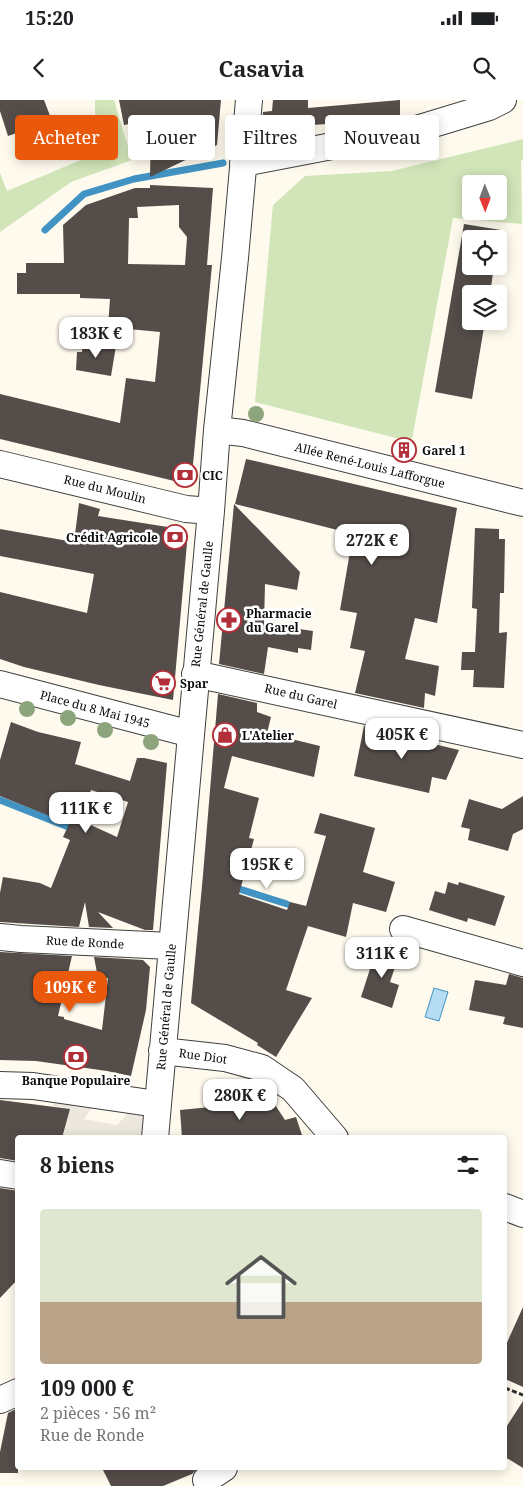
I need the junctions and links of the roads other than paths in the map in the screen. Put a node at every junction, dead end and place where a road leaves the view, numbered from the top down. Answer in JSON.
{"nodes":[{"id":1,"x":249,"y":100,"type":"edge"},
{"id":2,"x":503,"y":100,"type":"edge"},
{"id":3,"x":243,"y":163,"type":"junction"},
{"id":4,"x":217,"y":430,"type":"junction"},
{"id":5,"x":0,"y":464,"type":"edge"},
{"id":6,"x":523,"y":503,"type":"edge"},
{"id":7,"x":211,"y":511,"type":"junction"},
{"id":8,"x":195,"y":674,"type":"junction"},
{"id":9,"x":0,"y":684,"type":"edge"},
{"id":10,"x":190,"y":734,"type":"junction"},
{"id":11,"x":523,"y":745,"type":"edge"},
{"id":12,"x":403,"y":929,"type":"dead end"},
{"id":13,"x":0,"y":936,"type":"edge"},
{"id":14,"x":171,"y":946,"type":"junction"},
{"id":15,"x":523,"y":963,"type":"edge"},
{"id":16,"x":162,"y":1051,"type":"junction"},
{"id":17,"x":0,"y":1085,"type":"edge"},
{"id":18,"x":157,"y":1104,"type":"junction"},
{"id":19,"x":154,"y":1135,"type":"edge"},
{"id":20,"x":332,"y":1135,"type":"edge"},
{"id":21,"x":0,"y":1173,"type":"edge"},
{"id":22,"x":15,"y":1176,"type":"edge"},
{"id":23,"x":507,"y":1208,"type":"edge"},
{"id":24,"x":523,"y":1214,"type":"edge"},
{"id":25,"x":15,"y":1393,"type":"edge"},
{"id":26,"x":0,"y":1400,"type":"edge"}],
"edges":[{"from":1,"to":3,"type":"street","name":"Rue Général de Gaulle"},
{"from":2,"to":3,"type":"street"},
{"from":3,"to":4,"type":"street","name":"Rue Général de Gaulle"},
{"from":4,"to":6,"type":"street","name":"Allée René-Louis Lafforgue"},
{"from":4,"to":7,"type":"street","name":"Rue Général de Gaulle"},
{"from":5,"to":7,"type":"street","name":"Rue du Moulin"},
{"from":7,"to":8,"type":"street","name":"Rue Général de Gaulle"},
{"from":8,"to":10,"type":"street","name":"Rue Général de Gaulle"},
{"from":8,"to":11,"type":"street","name":"Rue du Garel"},
{"from":9,"to":10,"type":"street","name":"Place du 8 Mai 1945"},
{"from":10,"to":14,"type":"street","name":"Rue Général de Gaulle"},
{"from":12,"to":15,"type":"street"},
{"from":13,"to":14,"type":"street","name":"Rue de Ronde"},
{"from":14,"to":16,"type":"street","name":"Rue Général de Gaulle"},
{"from":16,"to":18,"type":"street","name":"Rue Général de Gaulle"},
{"from":16,"to":20,"type":"street","name":"Rue Diot"},
{"from":17,"to":18,"type":"street"},
{"from":18,"to":19,"type":"street","name":"Rue Général de Gaulle"},
{"from":21,"to":22,"type":"street"},
{"from":23,"to":24,"type":"street"},
{"from":25,"to":26,"type":"street"}]}
